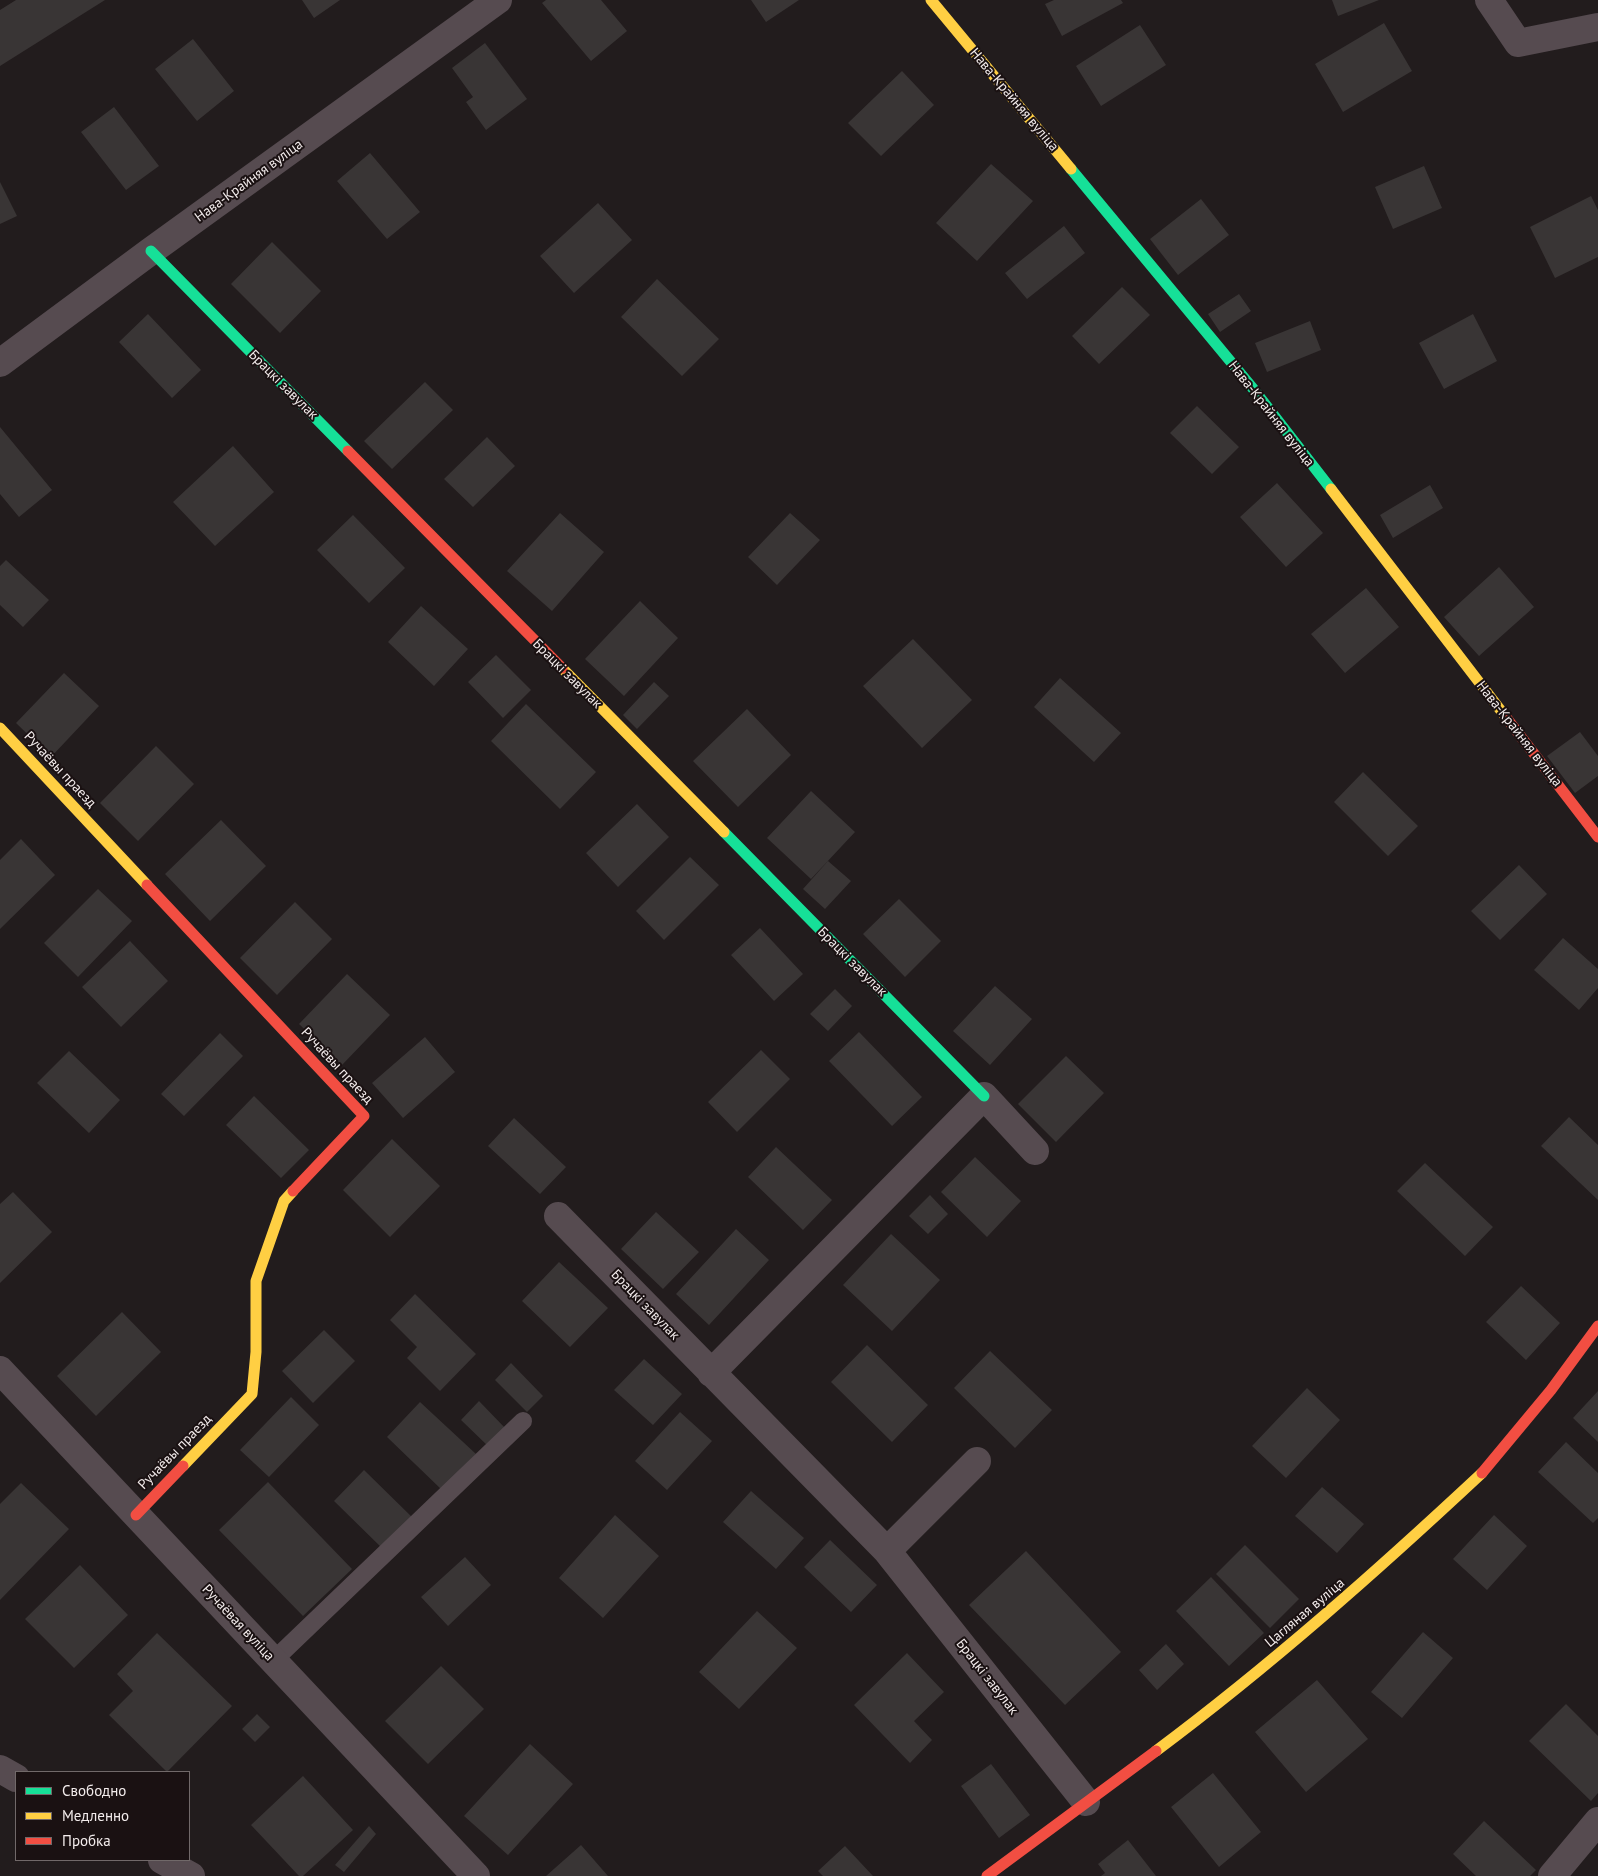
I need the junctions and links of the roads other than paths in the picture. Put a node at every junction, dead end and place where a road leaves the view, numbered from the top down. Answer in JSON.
{"nodes":[{"id":1,"x":498,"y":0,"type":"edge"},
{"id":2,"x":931,"y":0,"type":"edge"},
{"id":3,"x":1489,"y":0,"type":"edge"},
{"id":4,"x":1598,"y":27,"type":"edge"},
{"id":5,"x":151,"y":252,"type":"junction"},
{"id":6,"x":0,"y":364,"type":"edge"},
{"id":7,"x":0,"y":729,"type":"edge"},
{"id":8,"x":1598,"y":838,"type":"edge"},
{"id":9,"x":984,"y":1096,"type":"junction"},
{"id":10,"x":1035,"y":1151,"type":"dead end"},
{"id":11,"x":558,"y":1216,"type":"dead end"},
{"id":12,"x":1598,"y":1326,"type":"edge"},
{"id":13,"x":0,"y":1370,"type":"edge"},
{"id":14,"x":711,"y":1373,"type":"junction"},
{"id":15,"x":523,"y":1421,"type":"dead end"},
{"id":16,"x":977,"y":1461,"type":"dead end"},
{"id":17,"x":136,"y":1515,"type":"junction"},
{"id":18,"x":887,"y":1551,"type":"junction"},
{"id":19,"x":274,"y":1660,"type":"junction"},
{"id":20,"x":0,"y":1769,"type":"edge"},
{"id":21,"x":15,"y":1777,"type":"edge"},
{"id":22,"x":1086,"y":1802,"type":"junction"},
{"id":23,"x":1598,"y":1821,"type":"edge"},
{"id":24,"x":164,"y":1861,"type":"edge"},
{"id":25,"x":191,"y":1876,"type":"edge"},
{"id":26,"x":476,"y":1876,"type":"edge"},
{"id":27,"x":987,"y":1876,"type":"edge"},
{"id":28,"x":1552,"y":1876,"type":"edge"}],
"edges":[{"from":1,"to":5,"type":"street","name":"Нава-Крайняя вуліца"},
{"from":2,"to":8,"type":"street","name":"Нава-Крайняя вуліца"},
{"from":3,"to":4,"type":"street"},
{"from":5,"to":6,"type":"street","name":"Нава-Крайняя вуліца"},
{"from":5,"to":9,"type":"street","name":"Брацкі завулак"},
{"from":7,"to":17,"type":"street","name":"Ручаёвы праезд"},
{"from":9,"to":10,"type":"street","name":"Брацкі завулак"},
{"from":9,"to":14,"type":"street"},
{"from":11,"to":14,"type":"street","name":"Брацкі завулак"},
{"from":12,"to":22,"type":"street","name":"Цагляная вуліца"},
{"from":13,"to":17,"type":"street","name":"Ручаёвая вуліца"},
{"from":14,"to":18,"type":"street","name":"Брацкі завулак"},
{"from":15,"to":19,"type":"lane"},
{"from":16,"to":18,"type":"street"},
{"from":17,"to":19,"type":"street","name":"Ручаёвая вуліца"},
{"from":18,"to":22,"type":"street","name":"Брацкі завулак"},
{"from":19,"to":26,"type":"street","name":"Ручаёвая вуліца"},
{"from":20,"to":21,"type":"street"},
{"from":22,"to":27,"type":"street","name":"Цагляная вуліца"},
{"from":23,"to":28,"type":"street"},
{"from":24,"to":25,"type":"street"}]}
